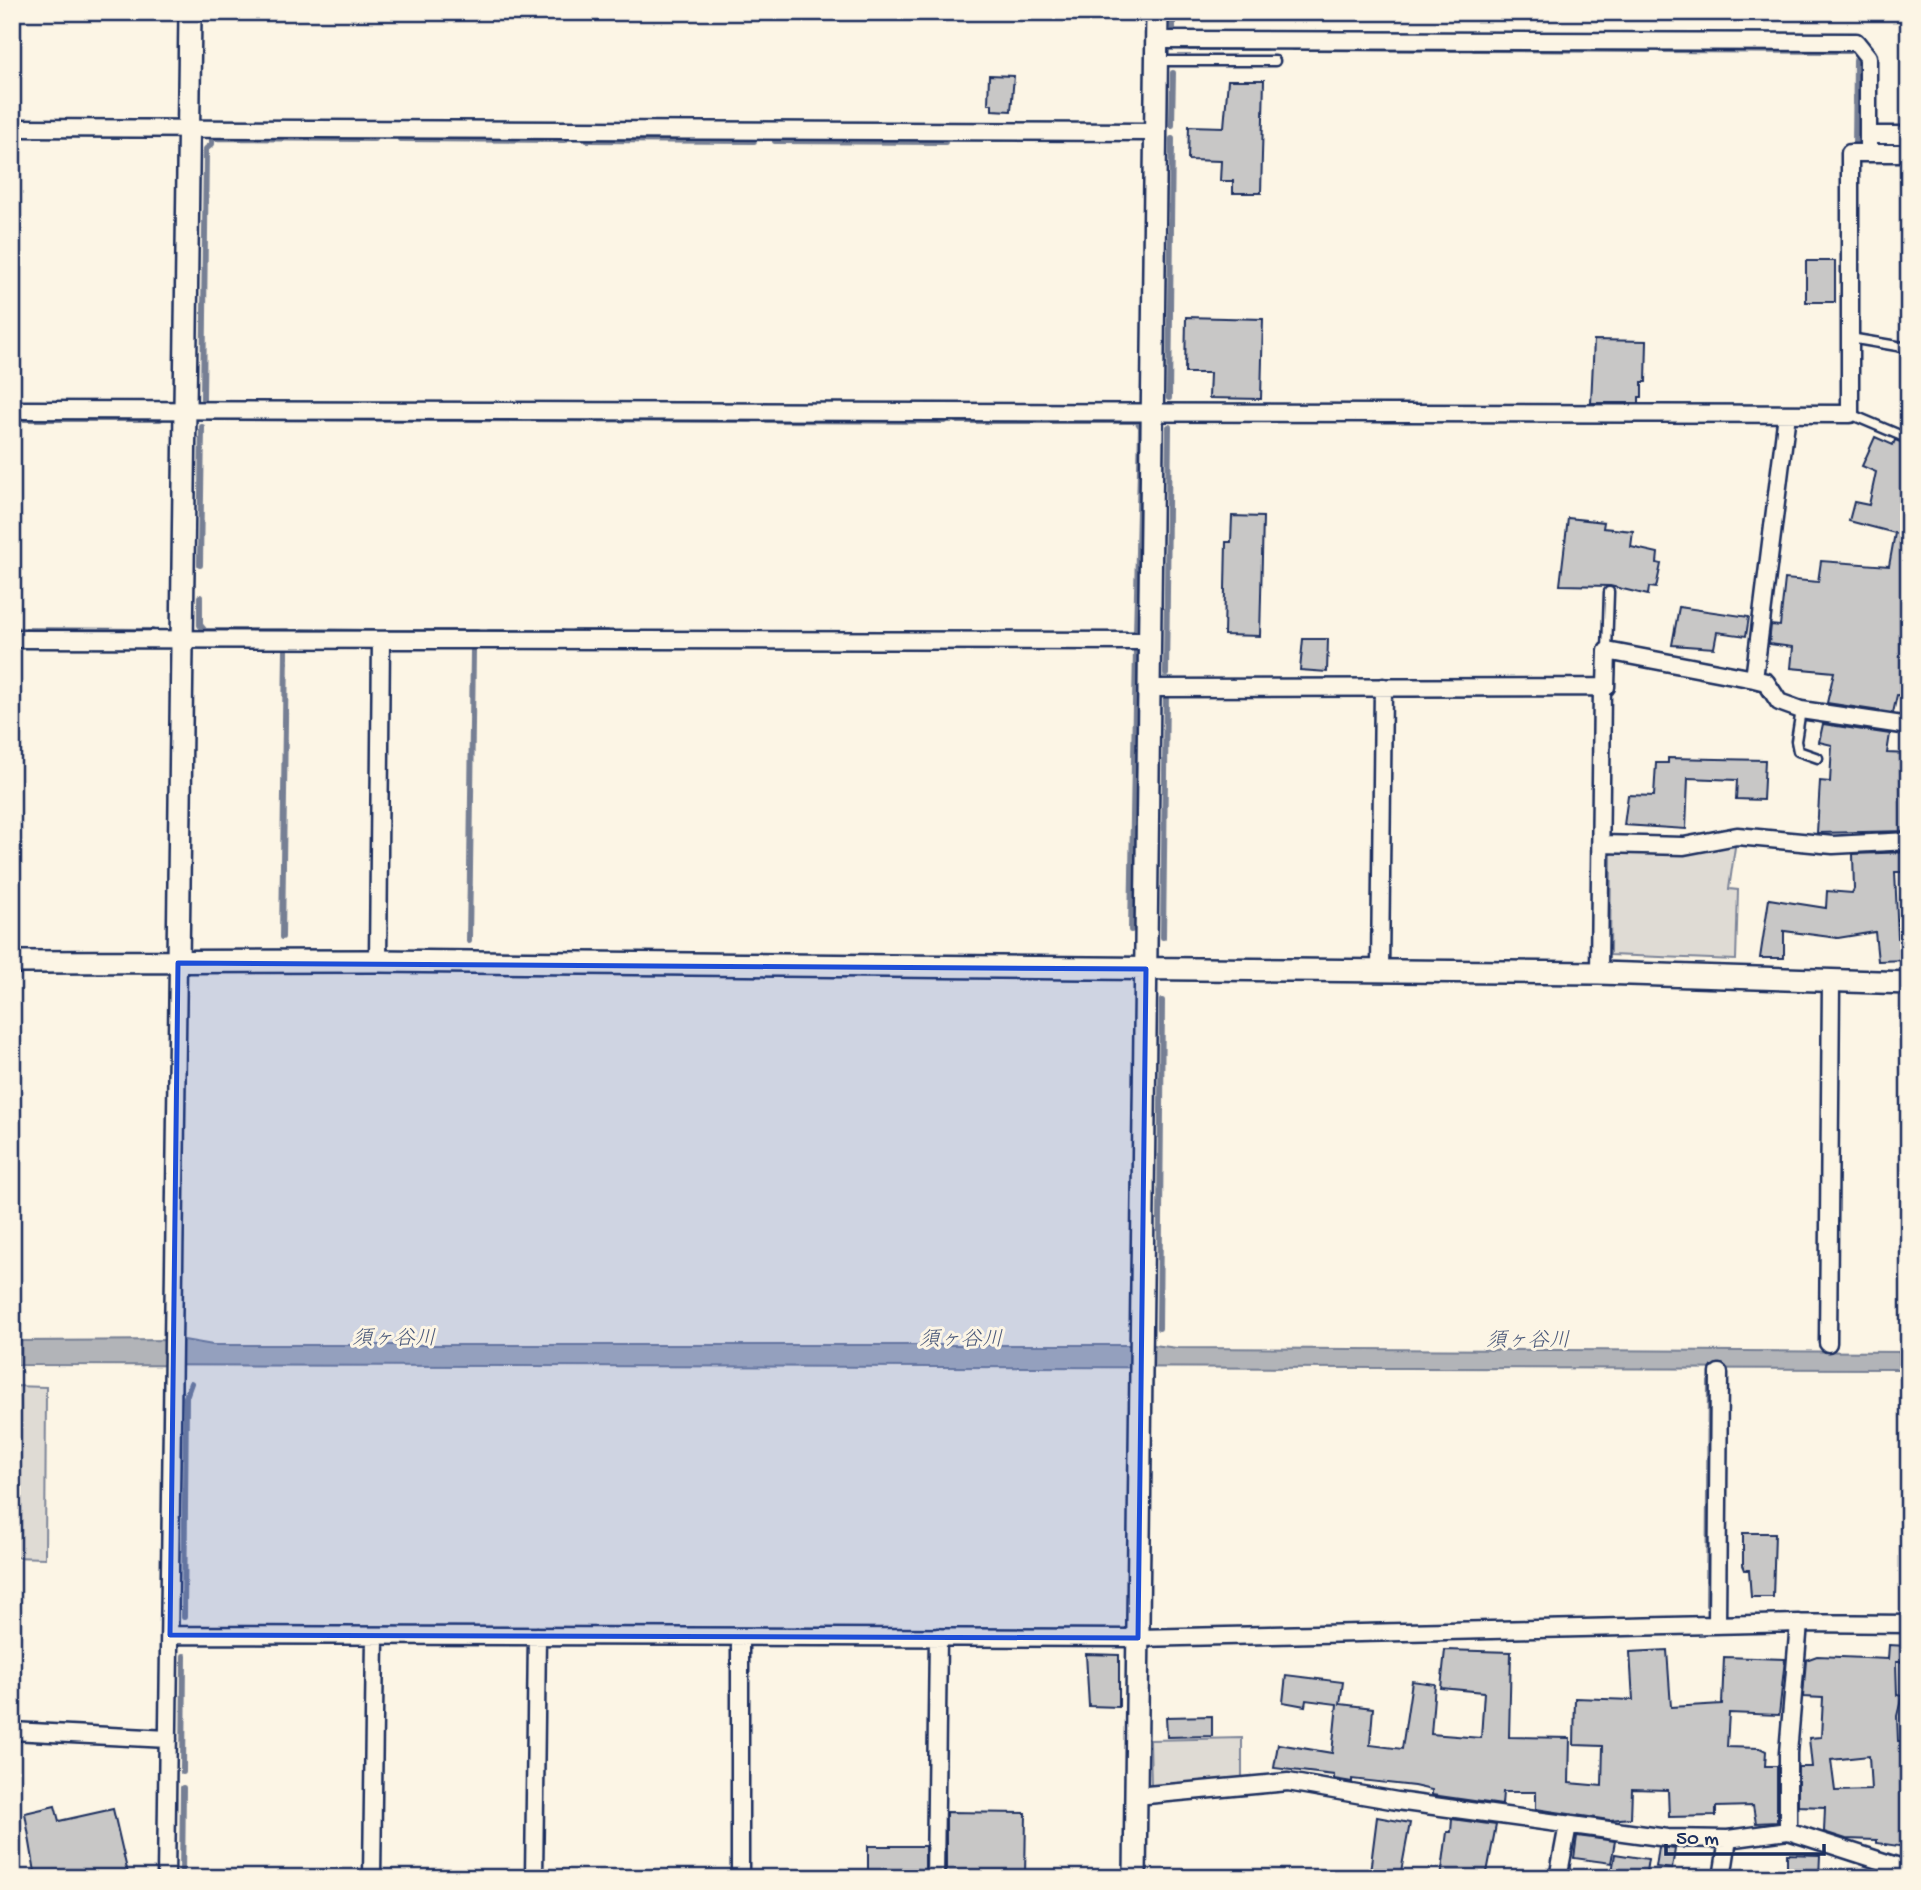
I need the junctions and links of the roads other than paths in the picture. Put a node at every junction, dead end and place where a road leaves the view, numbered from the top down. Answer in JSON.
{"nodes":[{"id":1,"x":190,"y":12,"type":"edge"},
{"id":2,"x":1157,"y":12,"type":"edge"},
{"id":3,"x":1157,"y":50,"type":"junction"},
{"id":4,"x":1275,"y":61,"type":"dead end"},
{"id":5,"x":12,"y":128,"type":"edge"},
{"id":6,"x":188,"y":129,"type":"junction"},
{"id":7,"x":1156,"y":132,"type":"junction"},
{"id":8,"x":1868,"y":135,"type":"junction"},
{"id":9,"x":1909,"y":135,"type":"edge"},
{"id":10,"x":1868,"y":153,"type":"junction"},
{"id":11,"x":1909,"y":153,"type":"edge"},
{"id":12,"x":1850,"y":338,"type":"junction"},
{"id":13,"x":1909,"y":348,"type":"edge"},
{"id":14,"x":12,"y":410,"type":"edge"},
{"id":15,"x":185,"y":411,"type":"junction"},
{"id":16,"x":1152,"y":413,"type":"junction"},
{"id":17,"x":1787,"y":414,"type":"junction"},
{"id":18,"x":1850,"y":414,"type":"junction"},
{"id":19,"x":1909,"y":439,"type":"edge"},
{"id":20,"x":1609,"y":592,"type":"dead end"},
{"id":21,"x":12,"y":639,"type":"edge"},
{"id":22,"x":182,"y":640,"type":"junction"},
{"id":23,"x":381,"y":640,"type":"junction"},
{"id":24,"x":1150,"y":641,"type":"junction"},
{"id":25,"x":1607,"y":651,"type":"junction"},
{"id":26,"x":1754,"y":679,"type":"junction"},
{"id":27,"x":1383,"y":687,"type":"junction"},
{"id":28,"x":1602,"y":687,"type":"junction"},
{"id":29,"x":1149,"y":688,"type":"junction"},
{"id":30,"x":1801,"y":710,"type":"junction"},
{"id":31,"x":1909,"y":726,"type":"edge"},
{"id":32,"x":1818,"y":758,"type":"dead end"},
{"id":33,"x":1909,"y":841,"type":"edge"},
{"id":34,"x":1601,"y":844,"type":"junction"},
{"id":35,"x":378,"y":961,"type":"junction"},
{"id":36,"x":12,"y":962,"type":"edge"},
{"id":37,"x":178,"y":963,"type":"junction"},
{"id":38,"x":1146,"y":968,"type":"junction"},
{"id":39,"x":1380,"y":971,"type":"junction"},
{"id":40,"x":1599,"y":973,"type":"junction"},
{"id":41,"x":1831,"y":983,"type":"junction"},
{"id":42,"x":1909,"y":983,"type":"edge"},
{"id":43,"x":1828,"y":1343,"type":"dead end"},
{"id":44,"x":1719,"y":1373,"type":"dead end"},
{"id":45,"x":1798,"y":1623,"type":"junction"},
{"id":46,"x":1909,"y":1624,"type":"edge"},
{"id":47,"x":1717,"y":1625,"type":"junction"},
{"id":48,"x":170,"y":1635,"type":"junction"},
{"id":49,"x":375,"y":1636,"type":"junction"},
{"id":50,"x":537,"y":1636,"type":"junction"},
{"id":51,"x":740,"y":1637,"type":"junction"},
{"id":52,"x":938,"y":1637,"type":"junction"},
{"id":53,"x":1138,"y":1638,"type":"junction"},
{"id":54,"x":12,"y":1731,"type":"edge"},
{"id":55,"x":168,"y":1739,"type":"junction"},
{"id":56,"x":1136,"y":1796,"type":"junction"},
{"id":57,"x":1568,"y":1825,"type":"junction"},
{"id":58,"x":1788,"y":1831,"type":"junction"},
{"id":59,"x":1728,"y":1839,"type":"junction"},
{"id":60,"x":1909,"y":1870,"type":"edge"},
{"id":61,"x":166,"y":1878,"type":"edge"},
{"id":62,"x":372,"y":1878,"type":"edge"},
{"id":63,"x":534,"y":1878,"type":"edge"},
{"id":64,"x":740,"y":1878,"type":"edge"},
{"id":65,"x":935,"y":1878,"type":"edge"},
{"id":66,"x":1135,"y":1878,"type":"edge"},
{"id":67,"x":1558,"y":1878,"type":"edge"},
{"id":68,"x":1722,"y":1878,"type":"edge"}],
"edges":[{"from":1,"to":6,"type":"street"},
{"from":2,"to":3,"type":"street"},
{"from":3,"to":4,"type":"lane"},
{"from":3,"to":7,"type":"street"},
{"from":3,"to":8,"type":"street"},
{"from":5,"to":6,"type":"street"},
{"from":6,"to":7,"type":"street"},
{"from":6,"to":15,"type":"street"},
{"from":7,"to":16,"type":"street"},
{"from":8,"to":9,"type":"street"},
{"from":8,"to":10,"type":"street"},
{"from":10,"to":11,"type":"street"},
{"from":10,"to":12,"type":"street"},
{"from":12,"to":13,"type":"lane"},
{"from":12,"to":18,"type":"street"},
{"from":14,"to":15,"type":"street"},
{"from":15,"to":16,"type":"street"},
{"from":15,"to":22,"type":"street"},
{"from":16,"to":17,"type":"street"},
{"from":16,"to":24,"type":"street"},
{"from":17,"to":18,"type":"street"},
{"from":17,"to":26,"type":"street"},
{"from":18,"to":19,"type":"lane"},
{"from":20,"to":25,"type":"lane"},
{"from":21,"to":22,"type":"street"},
{"from":22,"to":23,"type":"street"},
{"from":22,"to":37,"type":"street"},
{"from":23,"to":24,"type":"street"},
{"from":23,"to":35,"type":"street"},
{"from":24,"to":29,"type":"street"},
{"from":25,"to":26,"type":"street"},
{"from":25,"to":28,"type":"street"},
{"from":26,"to":30,"type":"street"},
{"from":27,"to":28,"type":"street"},
{"from":27,"to":29,"type":"street"},
{"from":27,"to":39,"type":"street"},
{"from":28,"to":34,"type":"street"},
{"from":29,"to":38,"type":"street"},
{"from":30,"to":31,"type":"street"},
{"from":30,"to":32,"type":"lane"},
{"from":33,"to":34,"type":"street"},
{"from":34,"to":40,"type":"street"},
{"from":35,"to":37,"type":"street"},
{"from":35,"to":38,"type":"street"},
{"from":36,"to":37,"type":"street"},
{"from":37,"to":48,"type":"street"},
{"from":38,"to":39,"type":"street"},
{"from":38,"to":53,"type":"street"},
{"from":39,"to":40,"type":"street"},
{"from":40,"to":41,"type":"street"},
{"from":41,"to":42,"type":"street"},
{"from":41,"to":43,"type":"street"},
{"from":44,"to":47,"type":"street"},
{"from":45,"to":46,"type":"street"},
{"from":45,"to":47,"type":"street"},
{"from":45,"to":58,"type":"street"},
{"from":47,"to":53,"type":"street"},
{"from":48,"to":49,"type":"street"},
{"from":48,"to":55,"type":"street"},
{"from":49,"to":50,"type":"street"},
{"from":49,"to":62,"type":"street"},
{"from":50,"to":51,"type":"street"},
{"from":50,"to":63,"type":"street"},
{"from":51,"to":52,"type":"street"},
{"from":51,"to":64,"type":"street"},
{"from":52,"to":53,"type":"street"},
{"from":52,"to":65,"type":"street"},
{"from":53,"to":56,"type":"street"},
{"from":54,"to":55,"type":"street"},
{"from":55,"to":61,"type":"street"},
{"from":56,"to":57,"type":"street"},
{"from":56,"to":66,"type":"street"},
{"from":57,"to":59,"type":"street"},
{"from":57,"to":67,"type":"street"},
{"from":58,"to":59,"type":"street"},
{"from":58,"to":60,"type":"street"},
{"from":59,"to":68,"type":"street"}]}
